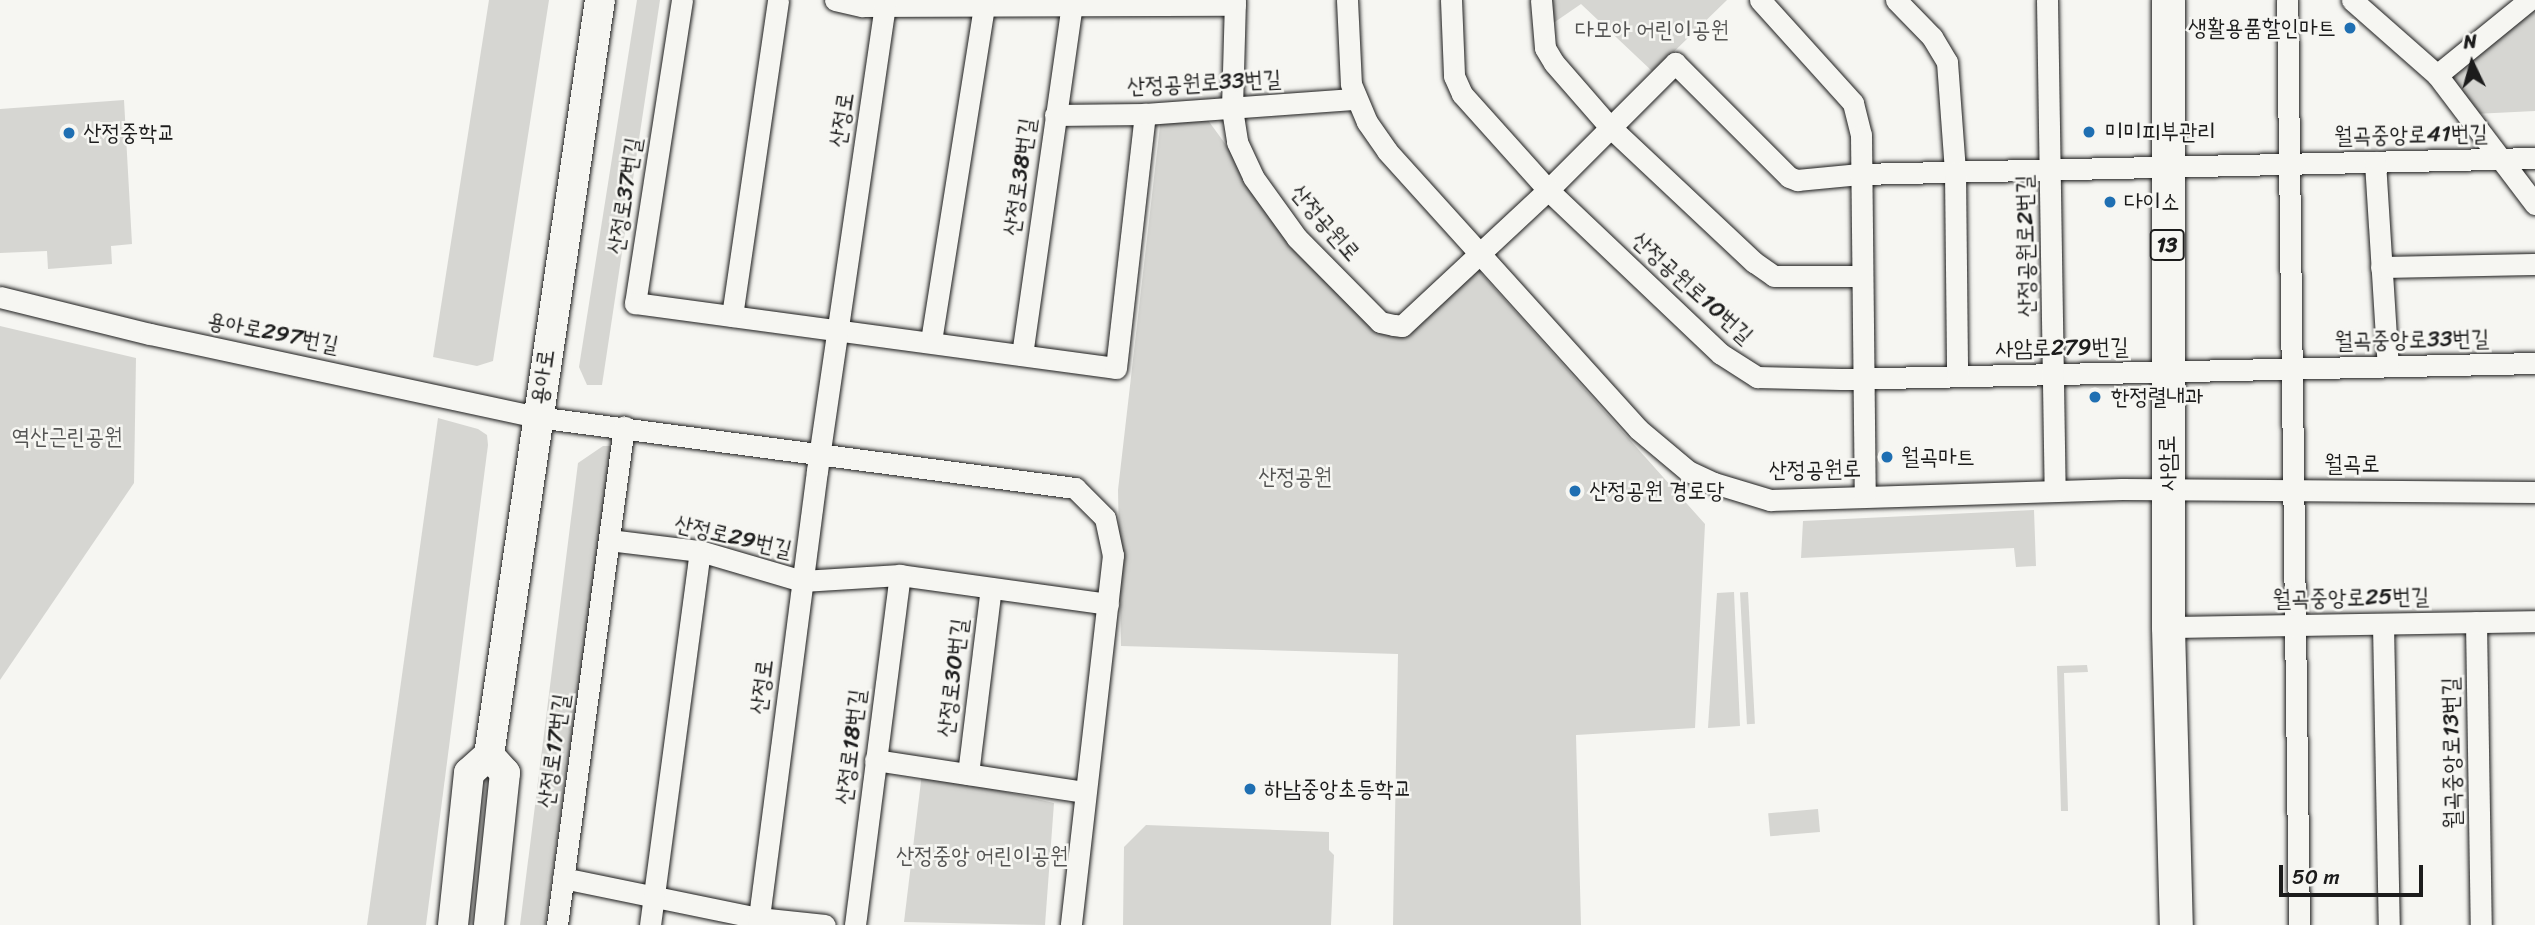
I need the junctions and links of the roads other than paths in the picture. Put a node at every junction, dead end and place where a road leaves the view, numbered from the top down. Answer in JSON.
{"nodes":[{"id":1,"x":600,"y":0,"type":"edge"},
{"id":2,"x":682,"y":0,"type":"edge"},
{"id":3,"x":778,"y":0,"type":"edge"},
{"id":4,"x":835,"y":0,"type":"edge"},
{"id":5,"x":1347,"y":0,"type":"edge"},
{"id":6,"x":1451,"y":0,"type":"edge"},
{"id":7,"x":1541,"y":0,"type":"edge"},
{"id":8,"x":1760,"y":0,"type":"edge"},
{"id":9,"x":1896,"y":0,"type":"edge"},
{"id":10,"x":2047,"y":0,"type":"edge"},
{"id":11,"x":2168,"y":0,"type":"edge"},
{"id":12,"x":2287,"y":0,"type":"edge"},
{"id":13,"x":2352,"y":0,"type":"edge"},
{"id":14,"x":2529,"y":0,"type":"edge"},
{"id":15,"x":886,"y":3,"type":"edge"},
{"id":16,"x":1236,"y":3,"type":"edge"},
{"id":17,"x":984,"y":5,"type":"junction"},
{"id":18,"x":1072,"y":5,"type":"junction"},
{"id":19,"x":2437,"y":75,"type":"junction"},
{"id":20,"x":1356,"y":99,"type":"junction"},
{"id":21,"x":1232,"y":109,"type":"junction"},
{"id":22,"x":1145,"y":114,"type":"junction"},
{"id":23,"x":1055,"y":115,"type":"junction"},
{"id":24,"x":1609,"y":126,"type":"junction"},
{"id":25,"x":2535,"y":158,"type":"edge"},
{"id":26,"x":2500,"y":159,"type":"junction"},
{"id":27,"x":2375,"y":162,"type":"junction"},
{"id":28,"x":2288,"y":165,"type":"junction"},
{"id":29,"x":2167,"y":167,"type":"junction"},
{"id":30,"x":2051,"y":170,"type":"junction"},
{"id":31,"x":1955,"y":172,"type":"junction"},
{"id":32,"x":1860,"y":174,"type":"junction"},
{"id":33,"x":1548,"y":190,"type":"junction"},
{"id":34,"x":2535,"y":204,"type":"edge"},
{"id":35,"x":1477,"y":253,"type":"junction"},
{"id":36,"x":2535,"y":264,"type":"edge"},
{"id":37,"x":2381,"y":267,"type":"junction"},
{"id":38,"x":1859,"y":276,"type":"junction"},
{"id":39,"x":0,"y":297,"type":"edge"},
{"id":40,"x":732,"y":316,"type":"junction"},
{"id":41,"x":837,"y":330,"type":"junction"},
{"id":42,"x":931,"y":341,"type":"junction"},
{"id":43,"x":1022,"y":355,"type":"junction"},
{"id":44,"x":2535,"y":363,"type":"edge"},
{"id":45,"x":2388,"y":366,"type":"junction"},
{"id":46,"x":2290,"y":369,"type":"junction"},
{"id":47,"x":2168,"y":372,"type":"junction"},
{"id":48,"x":2054,"y":374,"type":"junction"},
{"id":49,"x":1957,"y":376,"type":"junction"},
{"id":50,"x":1863,"y":378,"type":"junction"},
{"id":51,"x":537,"y":417,"type":"junction"},
{"id":52,"x":624,"y":426,"type":"junction"},
{"id":53,"x":819,"y":456,"type":"junction"},
{"id":54,"x":2168,"y":490,"type":"junction"},
{"id":55,"x":2293,"y":490,"type":"junction"},
{"id":56,"x":2055,"y":491,"type":"junction"},
{"id":57,"x":2535,"y":492,"type":"edge"},
{"id":58,"x":1865,"y":496,"type":"junction"},
{"id":59,"x":609,"y":540,"type":"junction"},
{"id":60,"x":700,"y":551,"type":"junction"},
{"id":61,"x":900,"y":575,"type":"junction"},
{"id":62,"x":803,"y":581,"type":"junction"},
{"id":63,"x":991,"y":588,"type":"junction"},
{"id":64,"x":1108,"y":604,"type":"junction"},
{"id":65,"x":2535,"y":621,"type":"edge"},
{"id":66,"x":2476,"y":622,"type":"junction"},
{"id":67,"x":2383,"y":624,"type":"junction"},
{"id":68,"x":2296,"y":625,"type":"junction"},
{"id":69,"x":2168,"y":627,"type":"junction"},
{"id":70,"x":489,"y":755,"type":"junction"},
{"id":71,"x":875,"y":760,"type":"junction"},
{"id":72,"x":968,"y":774,"type":"junction"},
{"id":73,"x":1085,"y":792,"type":"junction"},
{"id":74,"x":563,"y":878,"type":"junction"},
{"id":75,"x":654,"y":897,"type":"junction"},
{"id":76,"x":758,"y":921,"type":"edge"},
{"id":77,"x":453,"y":925,"type":"edge"},
{"id":78,"x":489,"y":925,"type":"edge"},
{"id":79,"x":557,"y":925,"type":"edge"},
{"id":80,"x":650,"y":925,"type":"edge"},
{"id":81,"x":825,"y":925,"type":"edge"},
{"id":82,"x":855,"y":925,"type":"edge"},
{"id":83,"x":1071,"y":925,"type":"edge"},
{"id":84,"x":2176,"y":925,"type":"edge"},
{"id":85,"x":2299,"y":925,"type":"edge"},
{"id":86,"x":2389,"y":925,"type":"edge"},
{"id":87,"x":2482,"y":925,"type":"edge"}],
"edges":[{"from":1,"to":51,"type":"main road","name":"용아로"},
{"from":2,"to":40,"type":"street","name":"산정로37번길"},
{"from":3,"to":40,"type":"street"},
{"from":4,"to":15,"type":"street"},
{"from":5,"to":20,"type":"street","name":"산정공원로"},
{"from":6,"to":33,"type":"street","name":"산정공원로10번길"},
{"from":7,"to":24,"type":"street"},
{"from":8,"to":32,"type":"street"},
{"from":9,"to":31,"type":"street"},
{"from":10,"to":30,"type":"street","name":"산정공원로2번길"},
{"from":11,"to":29,"type":"main road","name":"사암로","number":"13"},
{"from":12,"to":28,"type":"street"},
{"from":13,"to":19,"type":"street"},
{"from":14,"to":19,"type":"street"},
{"from":15,"to":17,"type":"street"},
{"from":15,"to":41,"type":"street","name":"산정로"},
{"from":16,"to":18,"type":"street"},
{"from":16,"to":21,"type":"street"},
{"from":17,"to":18,"type":"street"},
{"from":17,"to":42,"type":"street"},
{"from":18,"to":23,"type":"street","name":"산정로38번길"},
{"from":19,"to":26,"type":"street"},
{"from":20,"to":21,"type":"street","name":"산정공원로33번길"},
{"from":20,"to":35,"type":"street","name":"산정공원로"},
{"from":21,"to":22,"type":"street","name":"산정공원로33번길"},
{"from":21,"to":35,"type":"street","name":"산정공원로"},
{"from":22,"to":23,"type":"street","name":"산정공원로33번길"},
{"from":22,"to":43,"type":"street"},
{"from":23,"to":43,"type":"street","name":"산정로38번길"},
{"from":24,"to":32,"type":"street"},
{"from":24,"to":33,"type":"street"},
{"from":24,"to":38,"type":"street"},
{"from":25,"to":26,"type":"street","name":"월곡중앙로41번길"},
{"from":26,"to":27,"type":"street","name":"월곡중앙로41번길"},
{"from":26,"to":34,"type":"street"},
{"from":27,"to":28,"type":"street","name":"월곡중앙로41번길"},
{"from":27,"to":37,"type":"street"},
{"from":28,"to":29,"type":"street","name":"월곡중앙로41번길"},
{"from":28,"to":46,"type":"street"},
{"from":29,"to":30,"type":"street","name":"월곡중앙로41번길"},
{"from":29,"to":47,"type":"main road","name":"사암로","number":"13"},
{"from":30,"to":31,"type":"street","name":"월곡중앙로41번길"},
{"from":30,"to":48,"type":"street","name":"산정공원로2번길"},
{"from":31,"to":32,"type":"street","name":"월곡중앙로41번길"},
{"from":31,"to":49,"type":"street"},
{"from":32,"to":38,"type":"street"},
{"from":33,"to":35,"type":"street"},
{"from":33,"to":50,"type":"street","name":"산정공원로10번길"},
{"from":35,"to":58,"type":"street","name":"산정공원로"},
{"from":36,"to":37,"type":"street"},
{"from":37,"to":45,"type":"street"},
{"from":38,"to":50,"type":"street"},
{"from":39,"to":51,"type":"street","name":"용아로297번길"},
{"from":40,"to":41,"type":"street","name":"산정로37번길"},
{"from":41,"to":42,"type":"street"},
{"from":41,"to":53,"type":"street","name":"산정로"},
{"from":42,"to":43,"type":"street"},
{"from":44,"to":45,"type":"street","name":"월곡중앙로33번길"},
{"from":45,"to":46,"type":"street","name":"월곡중앙로33번길"},
{"from":46,"to":47,"type":"street","name":"월곡중앙로33번길"},
{"from":46,"to":55,"type":"street"},
{"from":47,"to":48,"type":"street","name":"사암로279번길"},
{"from":47,"to":54,"type":"main road","name":"사암로","number":"13"},
{"from":48,"to":49,"type":"street","name":"사암로279번길"},
{"from":48,"to":56,"type":"street","name":"산정공원로2번길"},
{"from":49,"to":50,"type":"street","name":"사암로279번길"},
{"from":50,"to":58,"type":"street"},
{"from":51,"to":52,"type":"street"},
{"from":51,"to":70,"type":"main road","name":"용아로"},
{"from":52,"to":53,"type":"street"},
{"from":52,"to":59,"type":"street","name":"산정로17번길"},
{"from":53,"to":62,"type":"street","name":"산정로"},
{"from":53,"to":64,"type":"street"},
{"from":54,"to":55,"type":"street","name":"월곡로"},
{"from":54,"to":56,"type":"street","name":"산정공원로"},
{"from":54,"to":69,"type":"main road","name":"사암로","number":"13"},
{"from":55,"to":57,"type":"street","name":"월곡로"},
{"from":55,"to":68,"type":"street"},
{"from":56,"to":58,"type":"street","name":"산정공원로"},
{"from":59,"to":60,"type":"street","name":"산정로29번길"},
{"from":59,"to":74,"type":"street","name":"산정로17번길"},
{"from":60,"to":62,"type":"street","name":"산정로29번길"},
{"from":60,"to":75,"type":"street"},
{"from":61,"to":62,"type":"street"},
{"from":61,"to":63,"type":"street"},
{"from":61,"to":71,"type":"street","name":"산정로18번길"},
{"from":62,"to":76,"type":"street","name":"산정로"},
{"from":63,"to":64,"type":"street"},
{"from":63,"to":72,"type":"street","name":"산정로30번길"},
{"from":64,"to":73,"type":"street"},
{"from":65,"to":66,"type":"street","name":"월곡중앙로25번길"},
{"from":66,"to":67,"type":"street","name":"월곡중앙로25번길"},
{"from":66,"to":87,"type":"street","name":"월곡중앙로13번길"},
{"from":67,"to":68,"type":"street","name":"월곡중앙로25번길"},
{"from":67,"to":86,"type":"street"},
{"from":68,"to":69,"type":"street","name":"월곡중앙로25번길"},
{"from":68,"to":85,"type":"street"},
{"from":69,"to":84,"type":"main road","name":"사암로","number":"13"},
{"from":70,"to":77,"type":"main road"},
{"from":70,"to":78,"type":"main road"},
{"from":71,"to":72,"type":"street"},
{"from":71,"to":82,"type":"street","name":"산정로18번길"},
{"from":72,"to":73,"type":"street"},
{"from":73,"to":83,"type":"street"},
{"from":74,"to":75,"type":"street"},
{"from":74,"to":79,"type":"street","name":"산정로17번길"},
{"from":75,"to":76,"type":"street"},
{"from":75,"to":80,"type":"street"},
{"from":76,"to":81,"type":"street"}]}
